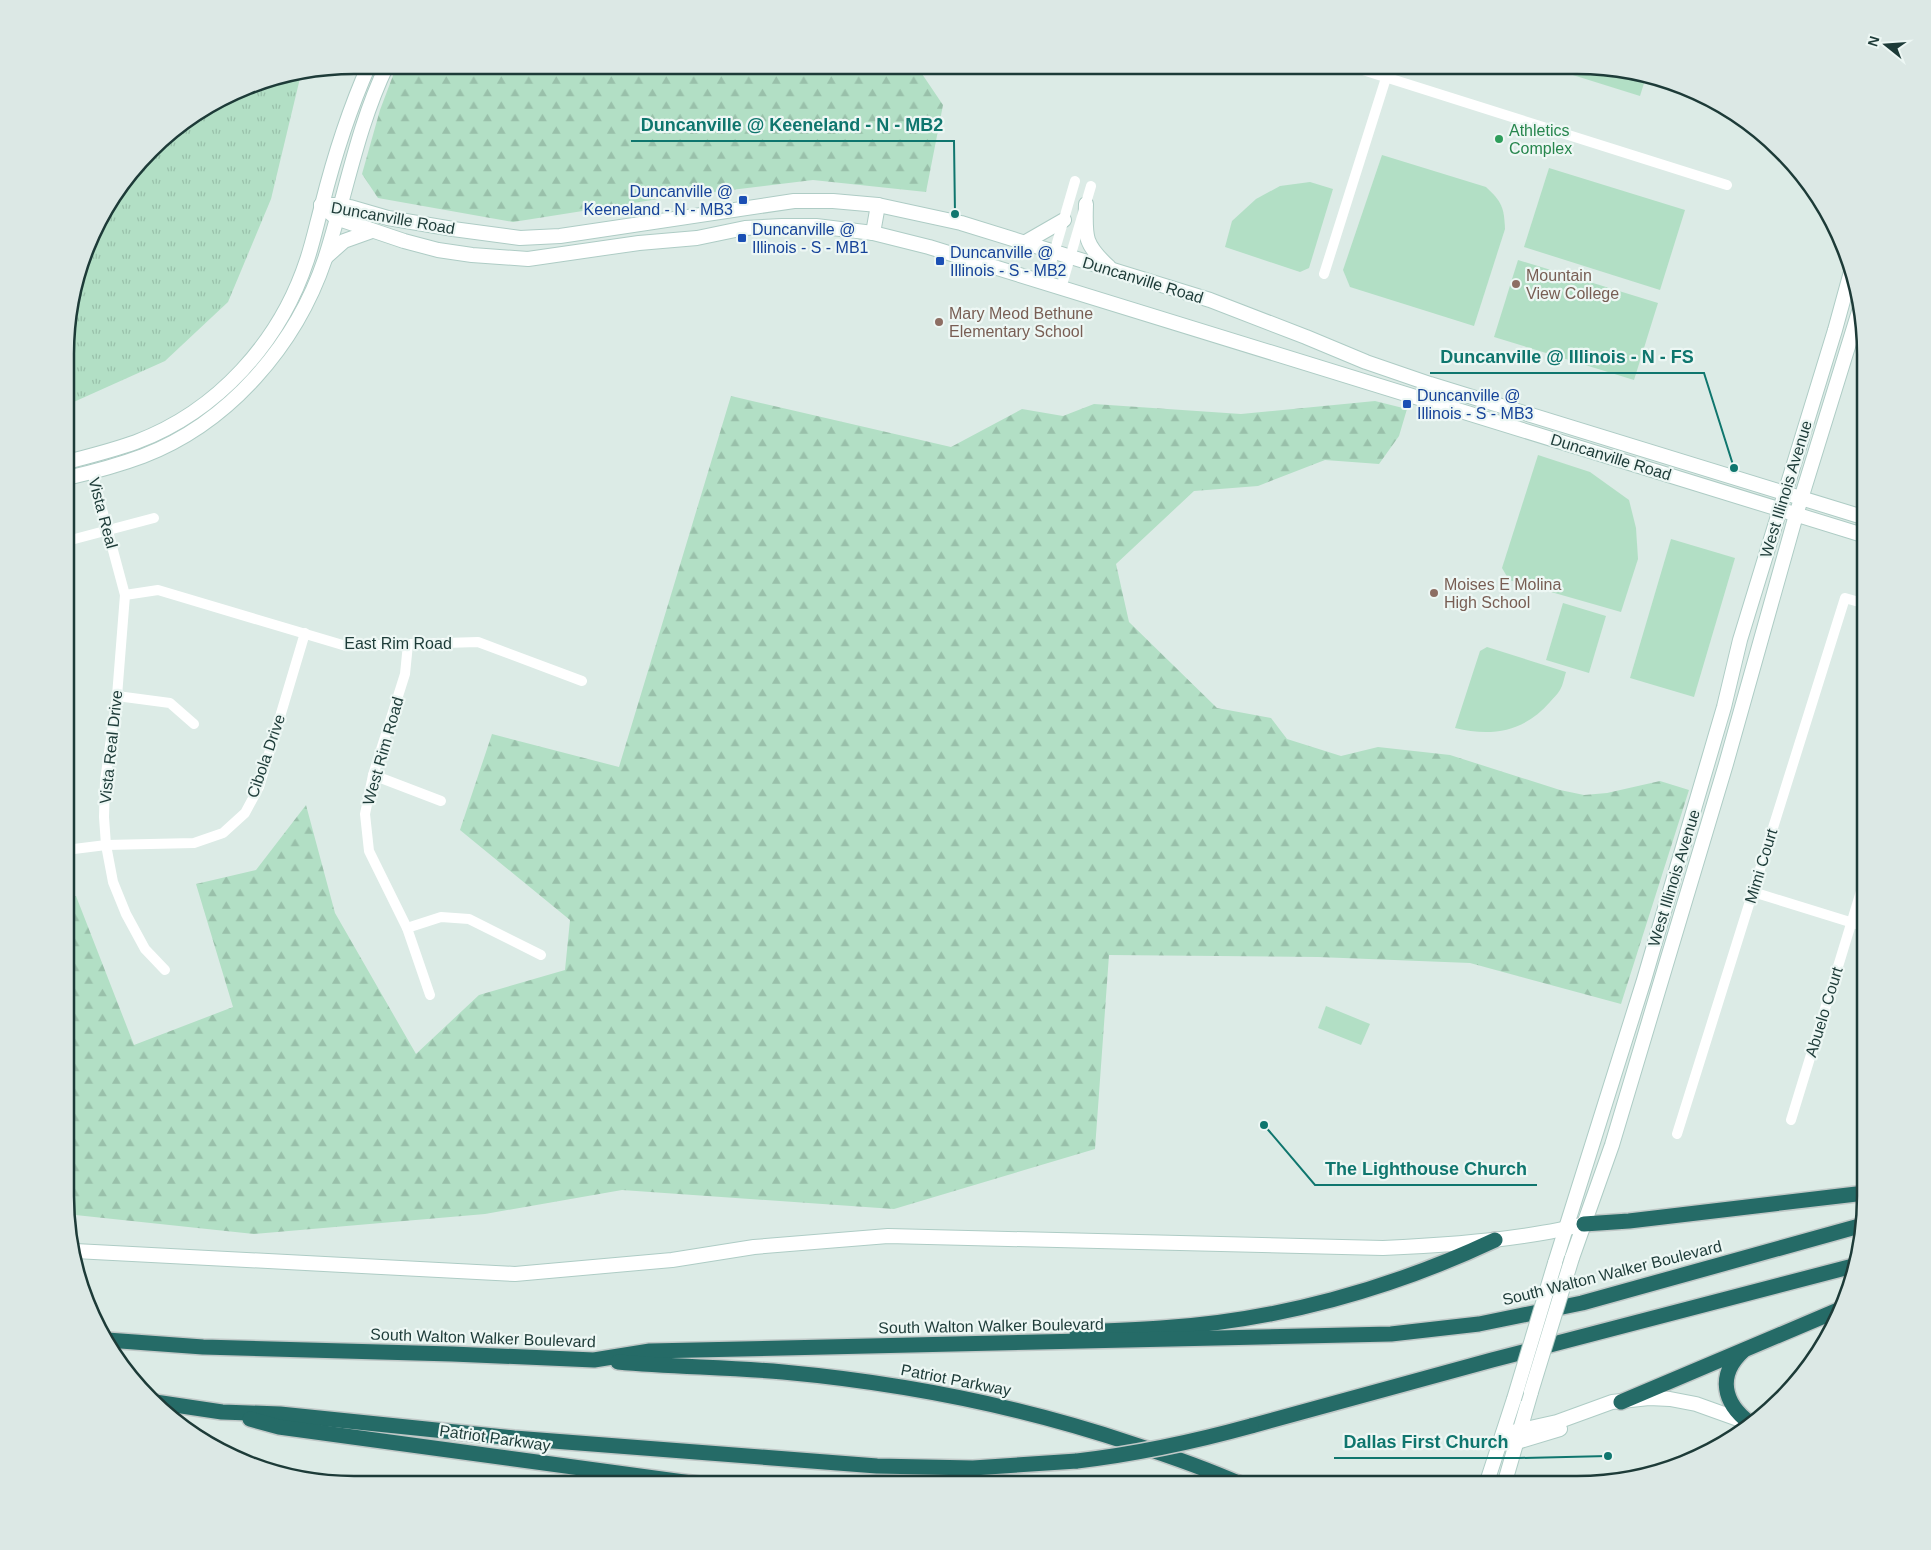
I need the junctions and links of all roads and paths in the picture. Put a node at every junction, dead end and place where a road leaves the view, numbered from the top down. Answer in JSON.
{"nodes":[{"id":1,"x":366,"y":74,"type":"edge"},
{"id":2,"x":383,"y":74,"type":"edge"},
{"id":3,"x":1373,"y":74,"type":"edge"},
{"id":4,"x":1386,"y":78,"type":"junction"},
{"id":5,"x":338,"y":148,"type":"junction"},
{"id":6,"x":354,"y":152,"type":"junction"},
{"id":7,"x":1075,"y":181,"type":"dead end"},
{"id":8,"x":1727,"y":185,"type":"dead end"},
{"id":9,"x":1091,"y":186,"type":"dead end"},
{"id":10,"x":1086,"y":204,"type":"junction"},
{"id":11,"x":321,"y":205,"type":"junction"},
{"id":12,"x":340,"y":205,"type":"junction"},
{"id":13,"x":878,"y":205,"type":"junction"},
{"id":14,"x":694,"y":216,"type":"junction"},
{"id":15,"x":336,"y":218,"type":"junction"},
{"id":16,"x":1064,"y":220,"type":"junction"},
{"id":17,"x":372,"y":232,"type":"junction"},
{"id":18,"x":873,"y":233,"type":"junction"},
{"id":19,"x":508,"y":236,"type":"junction"},
{"id":20,"x":697,"y":238,"type":"junction"},
{"id":21,"x":1024,"y":242,"type":"junction"},
{"id":22,"x":1055,"y":252,"type":"junction"},
{"id":23,"x":326,"y":257,"type":"junction"},
{"id":24,"x":1070,"y":257,"type":"junction"},
{"id":25,"x":508,"y":258,"type":"junction"},
{"id":26,"x":1114,"y":271,"type":"junction"},
{"id":27,"x":1324,"y":274,"type":"dead end"},
{"id":28,"x":1848,"y":282,"type":"edge"},
{"id":29,"x":1045,"y":284,"type":"junction"},
{"id":30,"x":1060,"y":288,"type":"junction"},
{"id":31,"x":1856,"y":323,"type":"edge"},
{"id":32,"x":1835,"y":330,"type":"junction"},
{"id":33,"x":1852,"y":334,"type":"junction"},
{"id":34,"x":88,"y":456,"type":"junction"},
{"id":35,"x":74,"y":460,"type":"edge"},
{"id":36,"x":92,"y":472,"type":"junction"},
{"id":37,"x":74,"y":476,"type":"edge"},
{"id":38,"x":1785,"y":494,"type":"junction"},
{"id":39,"x":1801,"y":498,"type":"junction"},
{"id":40,"x":1780,"y":510,"type":"junction"},
{"id":41,"x":1796,"y":515,"type":"junction"},
{"id":42,"x":1857,"y":515,"type":"edge"},
{"id":43,"x":154,"y":518,"type":"dead end"},
{"id":44,"x":108,"y":530,"type":"junction"},
{"id":45,"x":1857,"y":533,"type":"edge"},
{"id":46,"x":74,"y":539,"type":"edge"},
{"id":47,"x":118,"y":570,"type":"joint"},
{"id":48,"x":125,"y":594,"type":"junction"},
{"id":49,"x":1857,"y":601,"type":"edge"},
{"id":50,"x":305,"y":633,"type":"junction"},
{"id":51,"x":408,"y":644,"type":"junction"},
{"id":52,"x":582,"y":682,"type":"dead end"},
{"id":53,"x":117,"y":696,"type":"junction"},
{"id":54,"x":194,"y":724,"type":"dead end"},
{"id":55,"x":1709,"y":759,"type":"junction"},
{"id":56,"x":1726,"y":764,"type":"junction"},
{"id":57,"x":373,"y":775,"type":"junction"},
{"id":58,"x":441,"y":800,"type":"dead end"},
{"id":59,"x":106,"y":845,"type":"junction"},
{"id":60,"x":74,"y":849,"type":"edge"},
{"id":61,"x":1753,"y":892,"type":"junction"},
{"id":62,"x":1857,"y":903,"type":"edge"},
{"id":63,"x":1851,"y":922,"type":"junction"},
{"id":64,"x":1857,"y":924,"type":"edge"},
{"id":65,"x":407,"y":928,"type":"junction"},
{"id":66,"x":541,"y":955,"type":"dead end"},
{"id":67,"x":165,"y":970,"type":"dead end"},
{"id":68,"x":430,"y":995,"type":"dead end"},
{"id":69,"x":1635,"y":1010,"type":"junction"},
{"id":70,"x":1650,"y":1016,"type":"junction"},
{"id":71,"x":1605,"y":1103,"type":"junction"},
{"id":72,"x":1622,"y":1110,"type":"junction"},
{"id":73,"x":1791,"y":1120,"type":"dead end"},
{"id":74,"x":1677,"y":1134,"type":"dead end"},
{"id":75,"x":1857,"y":1194,"type":"edge"},
{"id":76,"x":1584,"y":1224,"type":"junction"},
{"id":77,"x":1856,"y":1226,"type":"edge"},
{"id":78,"x":1566,"y":1229,"type":"junction"},
{"id":79,"x":1494,"y":1240,"type":"junction"},
{"id":80,"x":79,"y":1251,"type":"edge"},
{"id":81,"x":1848,"y":1267,"type":"edge"},
{"id":82,"x":1831,"y":1313,"type":"edge"},
{"id":83,"x":114,"y":1340,"type":"edge"},
{"id":84,"x":966,"y":1344,"type":"junction"},
{"id":85,"x":1749,"y":1347,"type":"junction"},
{"id":86,"x":594,"y":1360,"type":"junction"},
{"id":87,"x":1531,"y":1394,"type":"junction"},
{"id":88,"x":1621,"y":1402,"type":"junction"},
{"id":89,"x":166,"y":1404,"type":"edge"},
{"id":90,"x":222,"y":1412,"type":"junction"},
{"id":91,"x":1746,"y":1420,"type":"edge"},
{"id":92,"x":1744,"y":1421,"type":"edge"},
{"id":93,"x":1557,"y":1422,"type":"junction"},
{"id":94,"x":1518,"y":1436,"type":"junction"},
{"id":95,"x":1501,"y":1439,"type":"junction"},
{"id":96,"x":640,"y":1476,"type":"edge"},
{"id":97,"x":1220,"y":1476,"type":"edge"},
{"id":98,"x":1489,"y":1476,"type":"edge"},
{"id":99,"x":1507,"y":1476,"type":"edge"}],
"edges":[{"from":1,"to":5,"type":"main road"},
{"from":2,"to":6,"type":"main road"},
{"from":3,"to":4,"type":"street"},
{"from":4,"to":8,"type":"street"},
{"from":4,"to":27,"type":"street"},
{"from":5,"to":6,"type":"main road"},
{"from":5,"to":11,"type":"main road"},
{"from":6,"to":12,"type":"main road"},
{"from":7,"to":16,"type":"street"},
{"from":9,"to":10,"type":"street"},
{"from":10,"to":24,"type":"street"},
{"from":10,"to":26,"type":"main road"},
{"from":11,"to":12,"type":"main road","name":"Duncanville Road"},
{"from":11,"to":15,"type":"main road","name":"Duncanville Road"},
{"from":11,"to":34,"type":"main road"},
{"from":12,"to":15,"type":"main road"},
{"from":12,"to":19,"type":"main road","name":"Duncanville Road"},
{"from":13,"to":14,"type":"main road","name":"Duncanville Road"},
{"from":13,"to":18,"type":"main road"},
{"from":13,"to":21,"type":"main road","name":"Duncanville Road"},
{"from":14,"to":19,"type":"main road","name":"Duncanville Road"},
{"from":14,"to":20,"type":"main road"},
{"from":15,"to":17,"type":"main road","name":"Duncanville Road"},
{"from":15,"to":23,"type":"main road"},
{"from":16,"to":21,"type":"main road"},
{"from":16,"to":22,"type":"street"},
{"from":17,"to":23,"type":"main road"},
{"from":17,"to":25,"type":"main road","name":"Duncanville Road"},
{"from":18,"to":20,"type":"main road","name":"Duncanville Road"},
{"from":18,"to":29,"type":"main road","name":"Duncanville Road"},
{"from":19,"to":25,"type":"main road"},
{"from":20,"to":25,"type":"main road","name":"Duncanville Road"},
{"from":21,"to":22,"type":"main road","name":"Duncanville Road"},
{"from":22,"to":24,"type":"main road","name":"Duncanville Road"},
{"from":22,"to":29,"type":"street"},
{"from":23,"to":36,"type":"main road"},
{"from":24,"to":26,"type":"main road","name":"Duncanville Road"},
{"from":24,"to":30,"type":"street"},
{"from":26,"to":38,"type":"main road","name":"Duncanville Road"},
{"from":28,"to":32,"type":"main road","name":"West Illinois Avenue"},
{"from":29,"to":30,"type":"main road","name":"Duncanville Road"},
{"from":30,"to":40,"type":"main road","name":"Duncanville Road"},
{"from":31,"to":33,"type":"main road","name":"West Illinois Avenue"},
{"from":32,"to":33,"type":"main road"},
{"from":32,"to":38,"type":"main road","name":"West Illinois Avenue"},
{"from":33,"to":39,"type":"main road","name":"West Illinois Avenue"},
{"from":34,"to":35,"type":"main road"},
{"from":34,"to":36,"type":"main road","name":"Vista Real"},
{"from":36,"to":37,"type":"main road"},
{"from":36,"to":44,"type":"street","name":"Vista Real"},
{"from":38,"to":39,"type":"main road","name":"Duncanville Road"},
{"from":38,"to":40,"type":"main road","name":"West Illinois Avenue"},
{"from":39,"to":41,"type":"main road","name":"West Illinois Avenue"},
{"from":39,"to":42,"type":"main road","name":"Duncanville Road"},
{"from":40,"to":41,"type":"main road","name":"Duncanville Road"},
{"from":40,"to":55,"type":"main road","name":"West Illinois Avenue"},
{"from":41,"to":45,"type":"main road","name":"Duncanville Road"},
{"from":41,"to":56,"type":"main road","name":"West Illinois Avenue"},
{"from":43,"to":44,"type":"street"},
{"from":44,"to":46,"type":"street"},
{"from":44,"to":47,"type":"street","name":"Vista Real"},
{"from":47,"to":48,"type":"street","name":"Vista Real Drive"},
{"from":48,"to":50,"type":"street","name":"East Rim Road"},
{"from":48,"to":53,"type":"street","name":"Vista Real Drive"},
{"from":49,"to":61,"type":"street","name":"Mimi Court"},
{"from":50,"to":51,"type":"street","name":"East Rim Road"},
{"from":50,"to":59,"type":"street","name":"Cibola Drive"},
{"from":51,"to":52,"type":"street","name":"East Rim Road"},
{"from":51,"to":57,"type":"street","name":"West Rim Road"},
{"from":53,"to":54,"type":"street"},
{"from":53,"to":59,"type":"street","name":"Vista Real Drive"},
{"from":55,"to":56,"type":"main road"},
{"from":55,"to":69,"type":"main road","name":"West Illinois Avenue"},
{"from":56,"to":70,"type":"main road","name":"West Illinois Avenue"},
{"from":57,"to":58,"type":"street"},
{"from":57,"to":65,"type":"street","name":"West Rim Road"},
{"from":59,"to":60,"type":"street","name":"Cibola Drive"},
{"from":59,"to":67,"type":"street","name":"Vista Real Drive"},
{"from":61,"to":63,"type":"street"},
{"from":61,"to":74,"type":"street","name":"Mimi Court"},
{"from":62,"to":63,"type":"street","name":"Abuelo Court"},
{"from":63,"to":64,"type":"street"},
{"from":63,"to":73,"type":"street","name":"Abuelo Court"},
{"from":65,"to":66,"type":"street"},
{"from":65,"to":68,"type":"street","name":"West Rim Road"},
{"from":69,"to":70,"type":"main road"},
{"from":69,"to":71,"type":"main road","name":"West Illinois Avenue"},
{"from":70,"to":72,"type":"main road","name":"West Illinois Avenue"},
{"from":71,"to":72,"type":"main road"},
{"from":71,"to":78,"type":"main road","name":"West Illinois Avenue"},
{"from":72,"to":76,"type":"main road","name":"West Illinois Avenue"},
{"from":75,"to":76,"type":"highway"},
{"from":76,"to":78,"type":"main road"},
{"from":76,"to":87,"type":"main road","name":"West Illinois Avenue","bridge":true},
{"from":77,"to":84,"type":"highway","name":"South Walton Walker Boulevard"},
{"from":78,"to":79,"type":"main road"},
{"from":78,"to":95,"type":"main road","name":"West Illinois Avenue","bridge":true},
{"from":79,"to":80,"type":"main road"},
{"from":79,"to":84,"type":"highway"},
{"from":81,"to":90,"type":"highway","bridge":true},
{"from":82,"to":85,"type":"highway"},
{"from":83,"to":86,"type":"highway","name":"South Walton Walker Boulevard"},
{"from":84,"to":86,"type":"highway","name":"South Walton Walker Boulevard"},
{"from":85,"to":88,"type":"highway"},
{"from":85,"to":91,"type":"highway"},
{"from":86,"to":97,"type":"highway","name":"Patriot Parkway"},
{"from":87,"to":93,"type":"main road"},
{"from":87,"to":94,"type":"main road","name":"West Illinois Avenue"},
{"from":88,"to":92,"type":"main road"},
{"from":88,"to":93,"type":"main road"},
{"from":88,"to":94,"type":"main road"},
{"from":89,"to":90,"type":"highway"},
{"from":90,"to":96,"type":"highway","name":"Patriot Parkway"},
{"from":93,"to":94,"type":"main road"},
{"from":94,"to":95,"type":"main road"},
{"from":94,"to":99,"type":"main road","name":"West Illinois Avenue"},
{"from":95,"to":98,"type":"main road","name":"West Illinois Avenue"}]}
